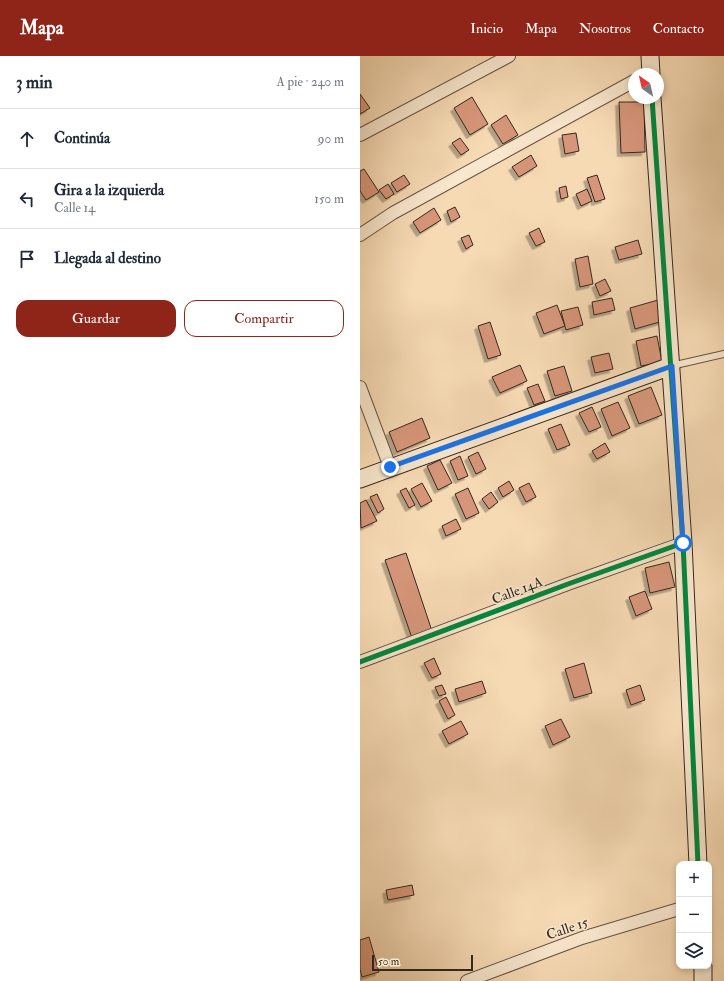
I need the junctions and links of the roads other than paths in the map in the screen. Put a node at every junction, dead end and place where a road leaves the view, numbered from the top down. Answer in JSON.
{"nodes":[{"id":1,"x":509,"y":56,"type":"edge"},
{"id":2,"x":628,"y":84,"type":"edge"},
{"id":3,"x":652,"y":104,"type":"edge"},
{"id":4,"x":360,"y":135,"type":"edge"},
{"id":5,"x":360,"y":235,"type":"edge"},
{"id":6,"x":724,"y":354,"type":"edge"},
{"id":7,"x":672,"y":366,"type":"junction"},
{"id":8,"x":360,"y":387,"type":"edge"},
{"id":9,"x":390,"y":467,"type":"junction"},
{"id":10,"x":360,"y":479,"type":"edge"},
{"id":11,"x":683,"y":543,"type":"junction"},
{"id":12,"x":360,"y":662,"type":"edge"},
{"id":13,"x":698,"y":861,"type":"edge"},
{"id":14,"x":676,"y":910,"type":"edge"},
{"id":15,"x":703,"y":969,"type":"edge"},
{"id":16,"x":466,"y":981,"type":"edge"},
{"id":17,"x":703,"y":981,"type":"edge"}],
"edges":[{"from":1,"to":4,"type":"street"},
{"from":2,"to":5,"type":"street"},
{"from":3,"to":7,"type":"street"},
{"from":6,"to":7,"type":"lane"},
{"from":7,"to":9,"type":"street"},
{"from":7,"to":11,"type":"street"},
{"from":8,"to":9,"type":"street"},
{"from":9,"to":10,"type":"street"},
{"from":11,"to":12,"type":"street","name":"Calle 14A"},
{"from":11,"to":13,"type":"street"},
{"from":14,"to":16,"type":"street","name":"Calle 15"},
{"from":15,"to":17,"type":"street"}]}
